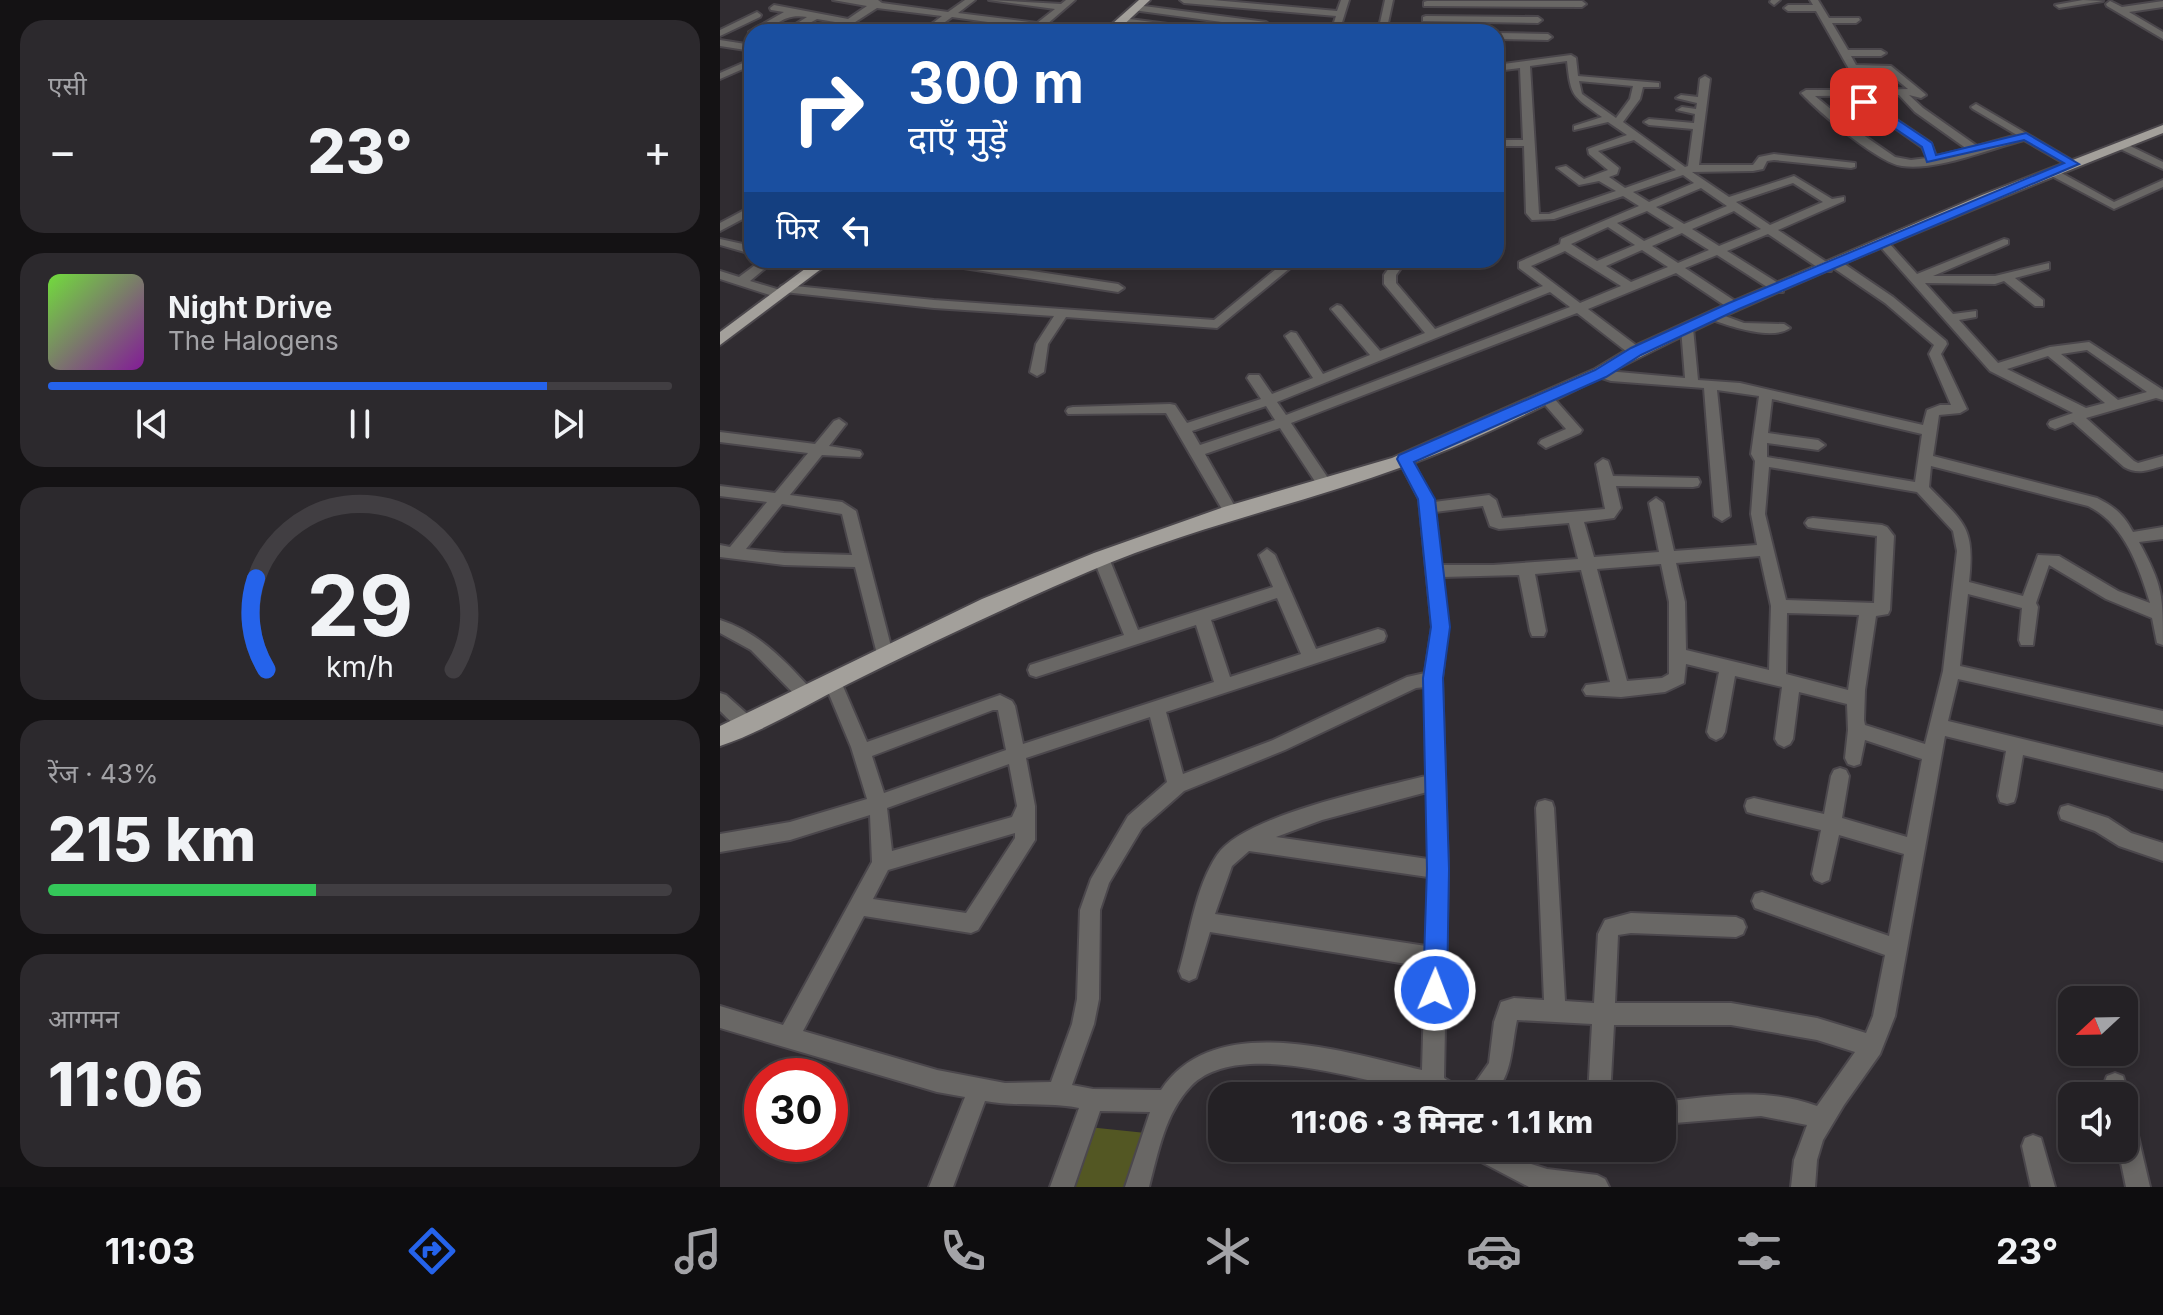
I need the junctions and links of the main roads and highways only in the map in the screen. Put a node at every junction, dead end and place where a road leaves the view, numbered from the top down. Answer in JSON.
{"nodes":[{"id":1,"x":1141,"y":4,"type":"edge"},
{"id":2,"x":1118,"y":24,"type":"edge"},
{"id":3,"x":2163,"y":129,"type":"edge"},
{"id":4,"x":815,"y":268,"type":"edge"},
{"id":5,"x":720,"y":340,"type":"edge"},
{"id":6,"x":720,"y":737,"type":"edge"}],
"edges":[{"from":1,"to":2,"type":"main road"},
{"from":3,"to":6,"type":"main road"},
{"from":4,"to":5,"type":"main road"}]}
